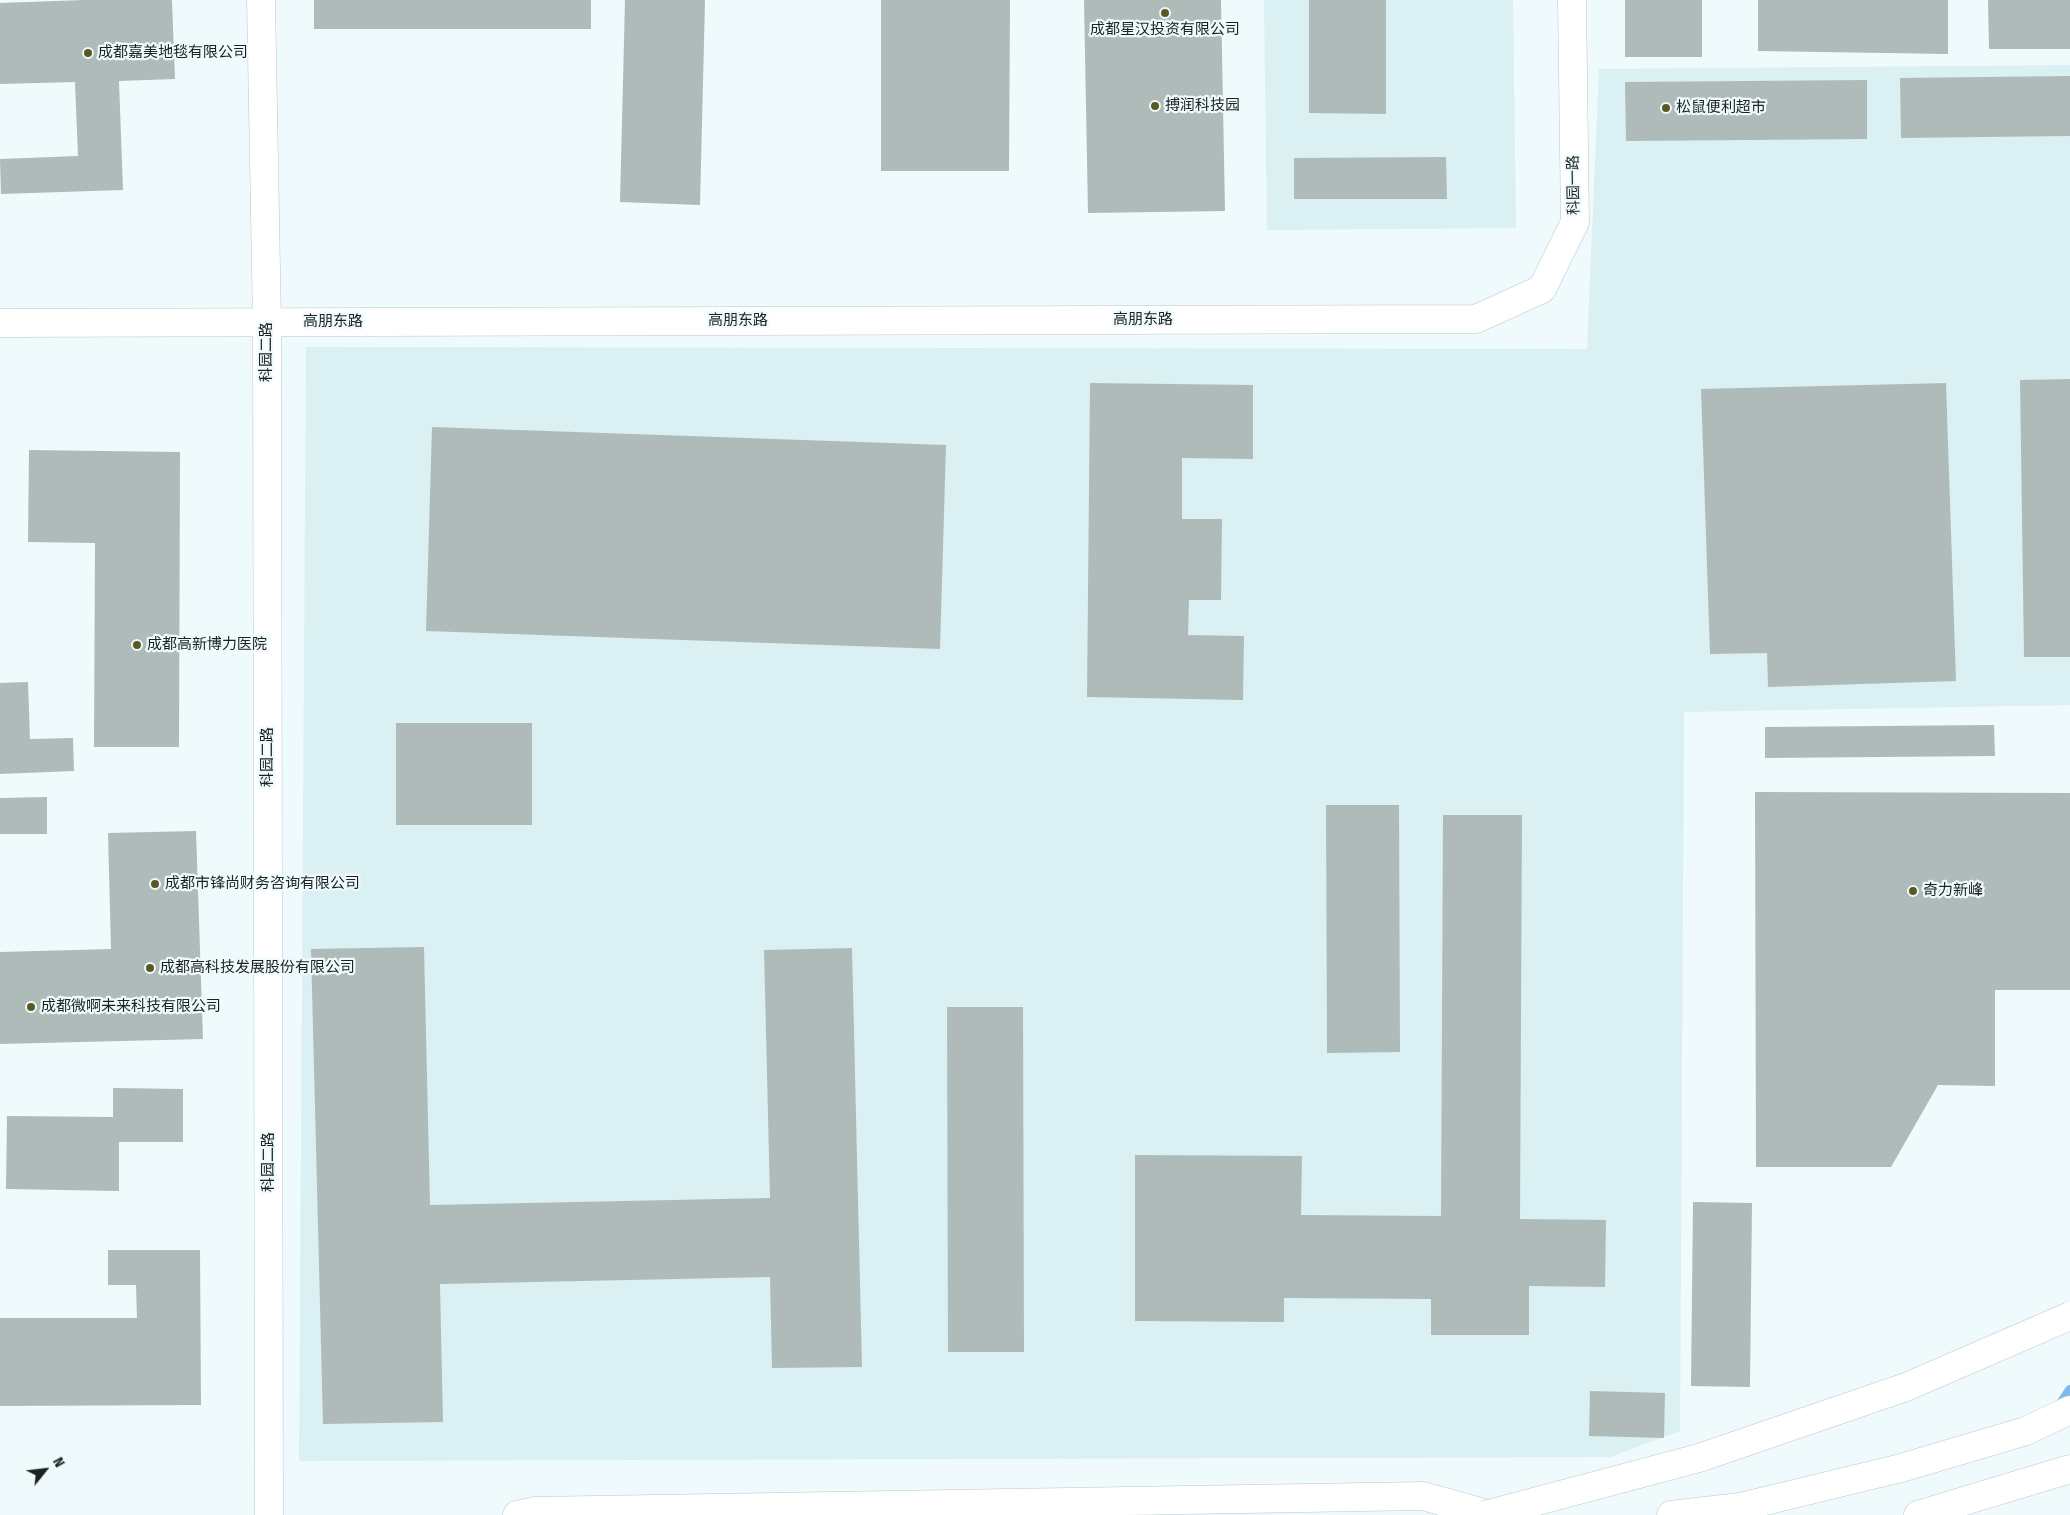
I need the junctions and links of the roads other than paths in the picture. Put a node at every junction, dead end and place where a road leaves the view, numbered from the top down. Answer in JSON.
{"nodes":[{"id":1,"x":261,"y":0,"type":"edge"},
{"id":2,"x":1572,"y":0,"type":"edge"},
{"id":3,"x":1476,"y":319,"type":"joint"},
{"id":4,"x":0,"y":323,"type":"edge"},
{"id":5,"x":267,"y":323,"type":"junction"},
{"id":6,"x":2070,"y":1316,"type":"edge"},
{"id":7,"x":2070,"y":1410,"type":"edge"},
{"id":8,"x":2070,"y":1469,"type":"edge"},
{"id":9,"x":269,"y":1515,"type":"edge"},
{"id":10,"x":517,"y":1515,"type":"edge"},
{"id":11,"x":1485,"y":1515,"type":"edge"},
{"id":12,"x":1491,"y":1515,"type":"edge"},
{"id":13,"x":1671,"y":1515,"type":"edge"},
{"id":14,"x":1918,"y":1515,"type":"edge"}],
"edges":[{"from":1,"to":5,"type":"main road","name":"科园二路"},
{"from":2,"to":3,"type":"main road","name":"科园一路"},
{"from":3,"to":5,"type":"main road","name":"高朋东路"},
{"from":4,"to":5,"type":"main road","name":"高朋东路"},
{"from":5,"to":9,"type":"main road","name":"科园二路"},
{"from":6,"to":11,"type":"main road","bridge":true},
{"from":7,"to":13,"type":"main road"},
{"from":8,"to":14,"type":"main road"},
{"from":10,"to":12,"type":"main road"}]}
